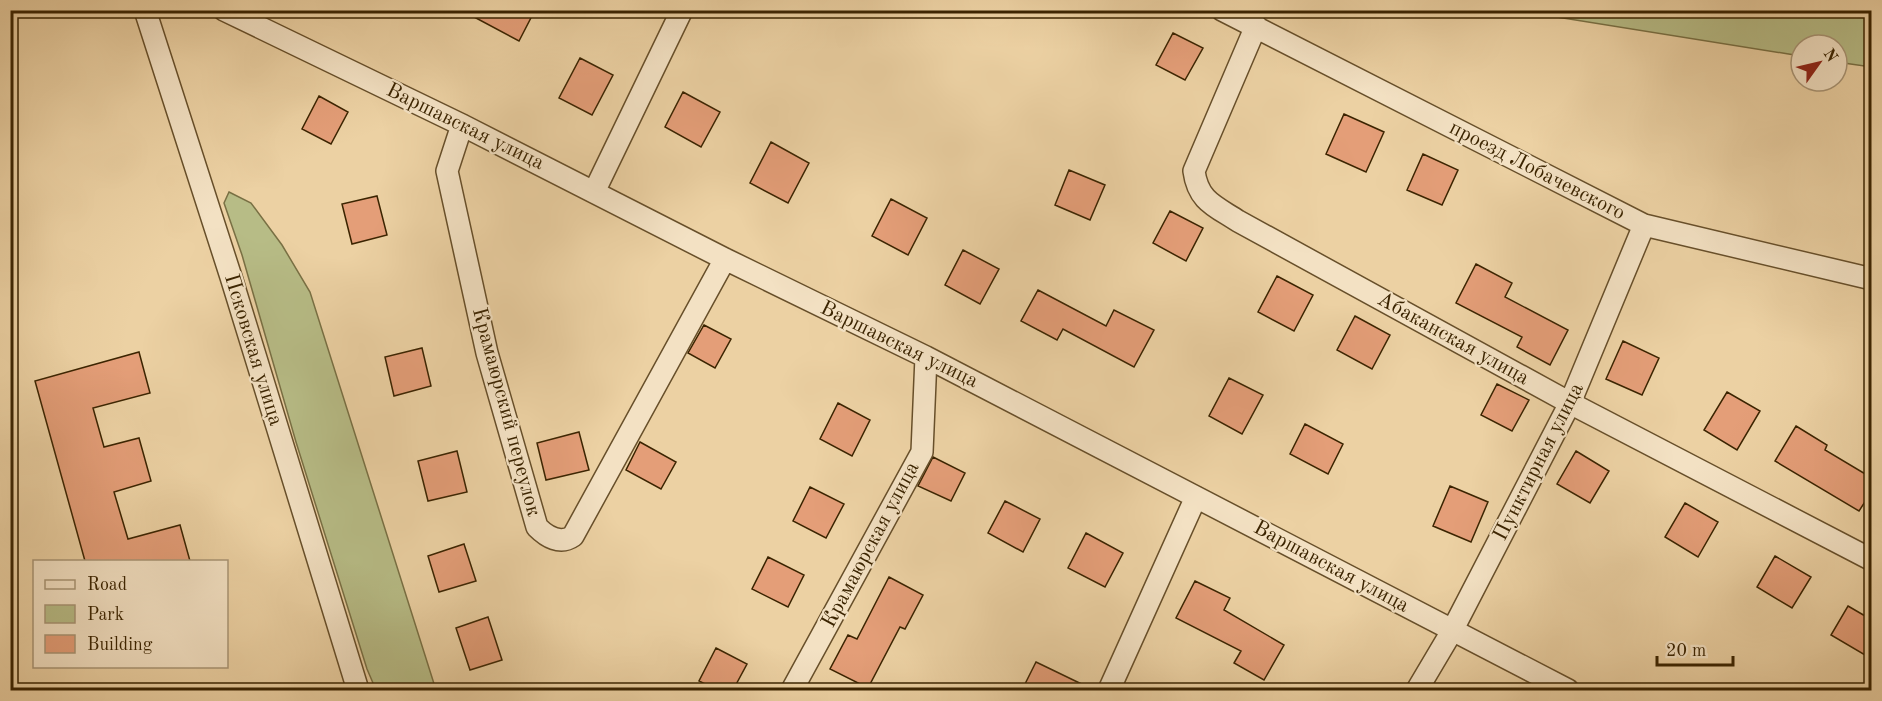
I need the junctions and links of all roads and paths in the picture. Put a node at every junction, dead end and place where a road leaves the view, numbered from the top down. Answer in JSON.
{"nodes":[{"id":1,"x":145,"y":10,"type":"edge"},
{"id":2,"x":224,"y":10,"type":"edge"},
{"id":3,"x":682,"y":10,"type":"edge"},
{"id":4,"x":1222,"y":10,"type":"edge"},
{"id":5,"x":1256,"y":26,"type":"junction"},
{"id":6,"x":462,"y":124,"type":"junction"},
{"id":7,"x":594,"y":192,"type":"junction"},
{"id":8,"x":1644,"y":225,"type":"junction"},
{"id":9,"x":725,"y":259,"type":"junction"},
{"id":10,"x":1872,"y":279,"type":"edge"},
{"id":11,"x":926,"y":357,"type":"junction"},
{"id":12,"x":1570,"y":403,"type":"junction"},
{"id":13,"x":1196,"y":497,"type":"junction"},
{"id":14,"x":1872,"y":560,"type":"edge"},
{"id":15,"x":1452,"y":631,"type":"junction"},
{"id":16,"x":358,"y":690,"type":"edge"},
{"id":17,"x":792,"y":690,"type":"edge"},
{"id":18,"x":1109,"y":690,"type":"edge"},
{"id":19,"x":1417,"y":690,"type":"edge"},
{"id":20,"x":1568,"y":690,"type":"edge"}],
"edges":[{"from":1,"to":16,"type":"street","name":"Псковская улица"},
{"from":2,"to":6,"type":"street","name":"Варшавская улица"},
{"from":3,"to":7,"type":"street"},
{"from":4,"to":5,"type":"street","name":"проезд Лобачевского"},
{"from":5,"to":8,"type":"street","name":"проезд Лобачевского"},
{"from":5,"to":12,"type":"street","name":"Абаканская улица"},
{"from":6,"to":7,"type":"street","name":"Варшавская улица"},
{"from":6,"to":9,"type":"street","name":"Крамаюрский переулок"},
{"from":7,"to":9,"type":"street","name":"Варшавская улица"},
{"from":8,"to":10,"type":"street","name":"проезд Лобачевского"},
{"from":8,"to":12,"type":"street","name":"Пунктирная улица"},
{"from":9,"to":11,"type":"street","name":"Варшавская улица"},
{"from":11,"to":13,"type":"street","name":"Варшавская улица"},
{"from":11,"to":17,"type":"street","name":"Крамаюрская улица"},
{"from":12,"to":14,"type":"street","name":"Абаканская улица"},
{"from":12,"to":15,"type":"street","name":"Пунктирная улица"},
{"from":13,"to":15,"type":"street","name":"Варшавская улица"},
{"from":13,"to":18,"type":"street"},
{"from":15,"to":19,"type":"street","name":"Пунктирная улица"},
{"from":15,"to":20,"type":"street","name":"Варшавская улица"}]}
